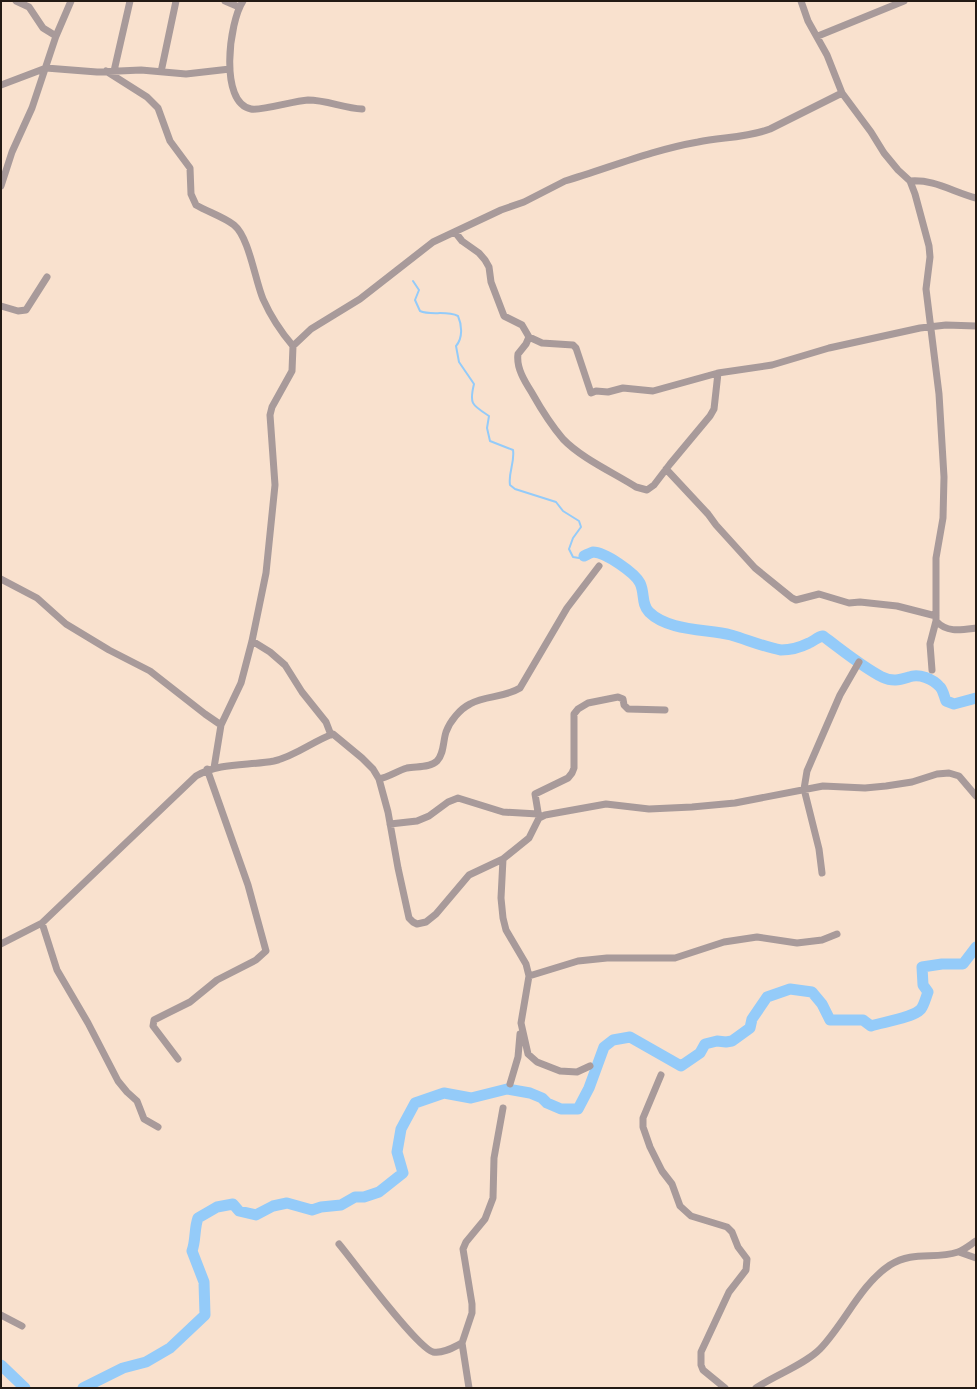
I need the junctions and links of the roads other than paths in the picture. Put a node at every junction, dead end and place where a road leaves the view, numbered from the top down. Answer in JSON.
{"nodes":[{"id":1,"x":16,"y":1,"type":"edge"},
{"id":2,"x":71,"y":1,"type":"edge"},
{"id":3,"x":130,"y":1,"type":"edge"},
{"id":4,"x":176,"y":1,"type":"edge"},
{"id":5,"x":225,"y":1,"type":"edge"},
{"id":6,"x":800,"y":1,"type":"edge"},
{"id":7,"x":904,"y":1,"type":"edge"},
{"id":8,"x":241,"y":4,"type":"edge"},
{"id":9,"x":56,"y":36,"type":"junction"},
{"id":10,"x":818,"y":36,"type":"junction"},
{"id":11,"x":46,"y":68,"type":"junction"},
{"id":12,"x":230,"y":69,"type":"junction"},
{"id":13,"x":106,"y":71,"type":"junction"},
{"id":14,"x":114,"y":71,"type":"junction"},
{"id":15,"x":161,"y":72,"type":"junction"},
{"id":16,"x":1,"y":85,"type":"edge"},
{"id":17,"x":842,"y":93,"type":"junction"},
{"id":18,"x":362,"y":109,"type":"dead end"},
{"id":19,"x":910,"y":181,"type":"junction"},
{"id":20,"x":1,"y":186,"type":"edge"},
{"id":21,"x":976,"y":198,"type":"edge"},
{"id":22,"x":455,"y":232,"type":"junction"},
{"id":23,"x":47,"y":277,"type":"dead end"},
{"id":24,"x":1,"y":306,"type":"edge"},
{"id":25,"x":929,"y":315,"type":"junction"},
{"id":26,"x":932,"y":326,"type":"junction"},
{"id":27,"x":976,"y":326,"type":"edge"},
{"id":28,"x":920,"y":328,"type":"junction"},
{"id":29,"x":529,"y":337,"type":"junction"},
{"id":30,"x":293,"y":346,"type":"junction"},
{"id":31,"x":718,"y":373,"type":"junction"},
{"id":32,"x":666,"y":470,"type":"junction"},
{"id":33,"x":599,"y":566,"type":"dead end"},
{"id":34,"x":1,"y":579,"type":"edge"},
{"id":35,"x":936,"y":619,"type":"junction"},
{"id":36,"x":976,"y":628,"type":"edge"},
{"id":37,"x":252,"y":641,"type":"junction"},
{"id":38,"x":859,"y":662,"type":"dead end"},
{"id":39,"x":932,"y":670,"type":"dead end"},
{"id":40,"x":665,"y":710,"type":"dead end"},
{"id":41,"x":221,"y":725,"type":"junction"},
{"id":42,"x":331,"y":735,"type":"junction"},
{"id":43,"x":211,"y":769,"type":"junction"},
{"id":44,"x":378,"y":779,"type":"junction"},
{"id":45,"x":804,"y":789,"type":"junction"},
{"id":46,"x":976,"y":796,"type":"edge"},
{"id":47,"x":538,"y":816,"type":"junction"},
{"id":48,"x":390,"y":824,"type":"junction"},
{"id":49,"x":503,"y":858,"type":"junction"},
{"id":50,"x":822,"y":873,"type":"dead end"},
{"id":51,"x":42,"y":923,"type":"junction"},
{"id":52,"x":837,"y":934,"type":"dead end"},
{"id":53,"x":1,"y":944,"type":"edge"},
{"id":54,"x":529,"y":976,"type":"junction"},
{"id":55,"x":521,"y":1023,"type":"junction"},
{"id":56,"x":178,"y":1059,"type":"dead end"},
{"id":57,"x":590,"y":1066,"type":"dead end"},
{"id":58,"x":661,"y":1075,"type":"dead end"},
{"id":59,"x":510,"y":1084,"type":"dead end"},
{"id":60,"x":503,"y":1108,"type":"dead end"},
{"id":61,"x":158,"y":1127,"type":"dead end"},
{"id":62,"x":976,"y":1241,"type":"edge"},
{"id":63,"x":339,"y":1244,"type":"dead end"},
{"id":64,"x":959,"y":1252,"type":"junction"},
{"id":65,"x":976,"y":1258,"type":"edge"},
{"id":66,"x":1,"y":1315,"type":"edge"},
{"id":67,"x":22,"y":1326,"type":"dead end"},
{"id":68,"x":462,"y":1343,"type":"junction"},
{"id":69,"x":469,"y":1388,"type":"edge"},
{"id":70,"x":725,"y":1388,"type":"edge"},
{"id":71,"x":756,"y":1388,"type":"edge"}],
"edges":[{"from":1,"to":9,"type":"street"},
{"from":2,"to":9,"type":"street"},
{"from":3,"to":14,"type":"street"},
{"from":4,"to":15,"type":"street"},
{"from":5,"to":8,"type":"street"},
{"from":6,"to":10,"type":"street"},
{"from":7,"to":10,"type":"street"},
{"from":8,"to":12,"type":"street"},
{"from":9,"to":11,"type":"street"},
{"from":10,"to":17,"type":"street"},
{"from":11,"to":13,"type":"street"},
{"from":11,"to":16,"type":"street"},
{"from":11,"to":20,"type":"street"},
{"from":12,"to":15,"type":"street"},
{"from":12,"to":18,"type":"street"},
{"from":13,"to":14,"type":"street"},
{"from":13,"to":30,"type":"street"},
{"from":14,"to":15,"type":"street"},
{"from":17,"to":19,"type":"street"},
{"from":17,"to":22,"type":"street"},
{"from":19,"to":21,"type":"street"},
{"from":19,"to":25,"type":"street"},
{"from":22,"to":29,"type":"street"},
{"from":22,"to":30,"type":"street"},
{"from":23,"to":24,"type":"street"},
{"from":25,"to":26,"type":"street"},
{"from":25,"to":28,"type":"street"},
{"from":26,"to":27,"type":"street"},
{"from":26,"to":28,"type":"street"},
{"from":26,"to":35,"type":"street"},
{"from":28,"to":31,"type":"street"},
{"from":29,"to":31,"type":"street"},
{"from":29,"to":32,"type":"street"},
{"from":30,"to":37,"type":"street"},
{"from":31,"to":32,"type":"street"},
{"from":32,"to":35,"type":"street"},
{"from":33,"to":44,"type":"street"},
{"from":34,"to":41,"type":"street"},
{"from":35,"to":36,"type":"street"},
{"from":35,"to":39,"type":"street"},
{"from":37,"to":41,"type":"street"},
{"from":37,"to":42,"type":"street"},
{"from":38,"to":45,"type":"street"},
{"from":40,"to":47,"type":"street"},
{"from":41,"to":43,"type":"street"},
{"from":42,"to":43,"type":"street"},
{"from":42,"to":44,"type":"street"},
{"from":43,"to":51,"type":"street"},
{"from":43,"to":56,"type":"street"},
{"from":44,"to":48,"type":"street"},
{"from":45,"to":46,"type":"street"},
{"from":45,"to":47,"type":"street"},
{"from":45,"to":50,"type":"street"},
{"from":47,"to":48,"type":"street"},
{"from":47,"to":49,"type":"street"},
{"from":48,"to":49,"type":"street"},
{"from":49,"to":54,"type":"street"},
{"from":51,"to":53,"type":"street"},
{"from":51,"to":61,"type":"street"},
{"from":52,"to":54,"type":"street"},
{"from":54,"to":55,"type":"street"},
{"from":55,"to":57,"type":"street"},
{"from":55,"to":59,"type":"street"},
{"from":58,"to":70,"type":"street"},
{"from":60,"to":68,"type":"street"},
{"from":62,"to":64,"type":"street"},
{"from":63,"to":68,"type":"street"},
{"from":64,"to":65,"type":"street"},
{"from":64,"to":71,"type":"street"},
{"from":66,"to":67,"type":"street"},
{"from":68,"to":69,"type":"street"}]}
